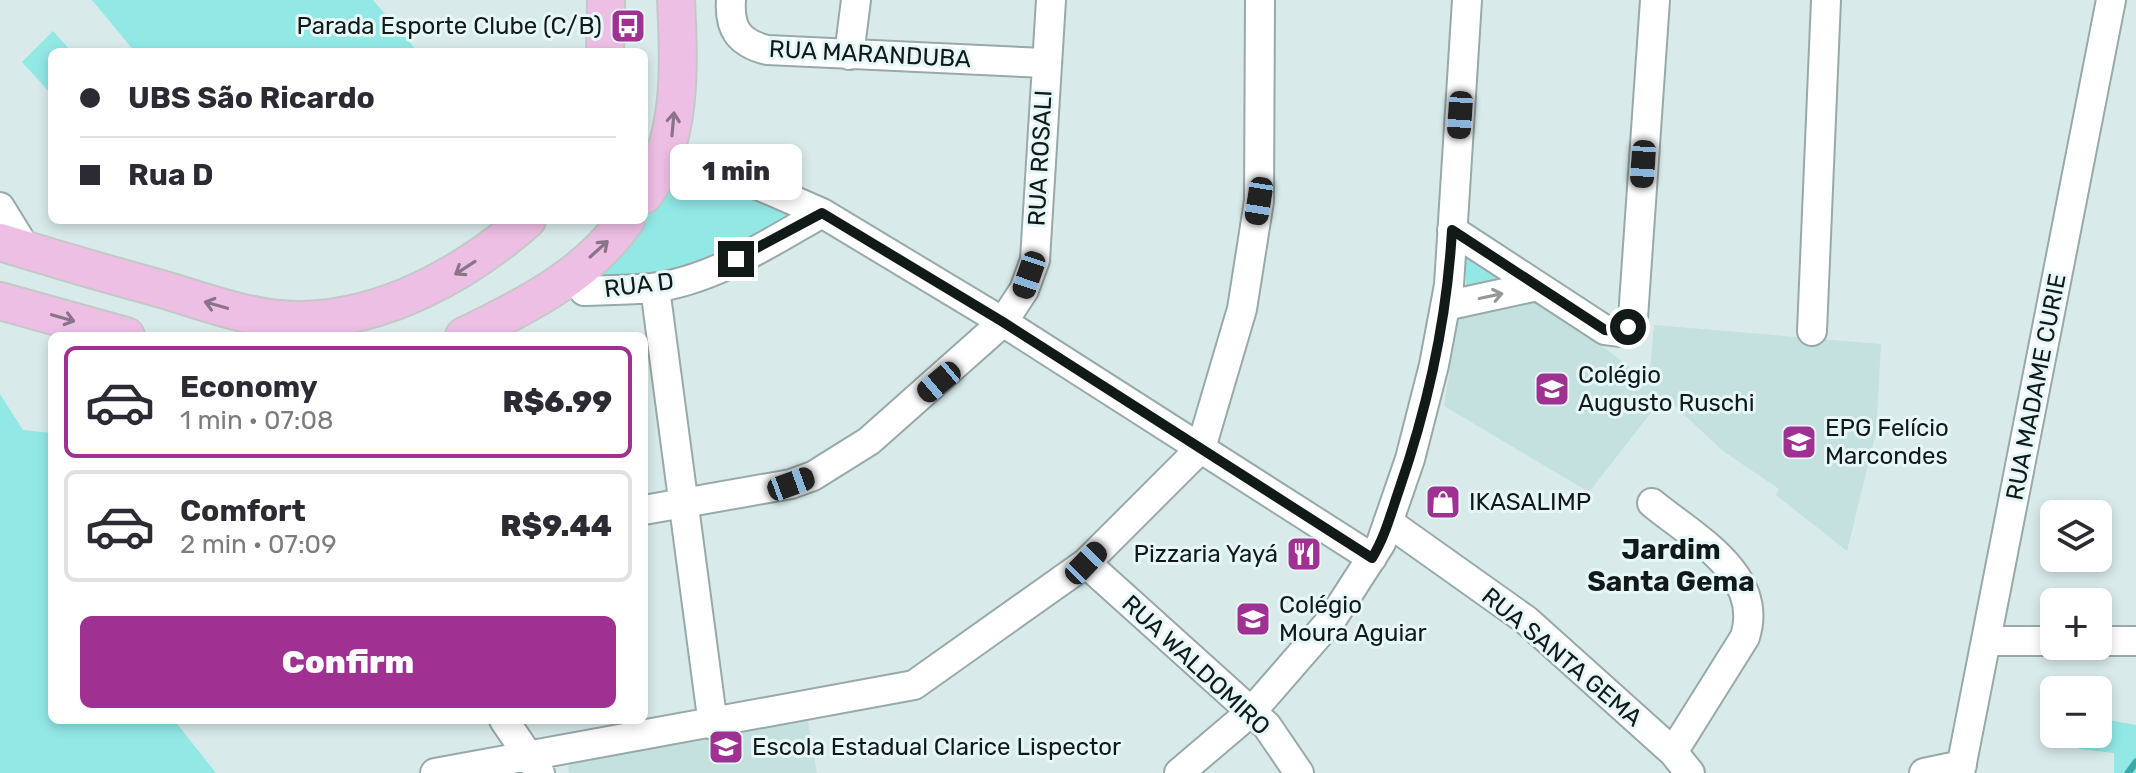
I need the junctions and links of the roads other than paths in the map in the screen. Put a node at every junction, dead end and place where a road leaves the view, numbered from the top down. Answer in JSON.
{"nodes":[{"id":1,"x":606,"y":0,"type":"edge"},
{"id":2,"x":676,"y":0,"type":"edge"},
{"id":3,"x":731,"y":0,"type":"edge"},
{"id":4,"x":856,"y":0,"type":"edge"},
{"id":5,"x":1051,"y":0,"type":"edge"},
{"id":6,"x":1260,"y":0,"type":"edge"},
{"id":7,"x":1467,"y":0,"type":"edge"},
{"id":8,"x":1655,"y":0,"type":"edge"},
{"id":9,"x":1826,"y":0,"type":"edge"},
{"id":10,"x":2111,"y":0,"type":"edge"},
{"id":11,"x":605,"y":48,"type":"edge"},
{"id":12,"x":849,"y":55,"type":"junction"},
{"id":13,"x":1045,"y":63,"type":"junction"},
{"id":14,"x":735,"y":175,"type":"dead end"},
{"id":15,"x":648,"y":187,"type":"edge"},
{"id":16,"x":0,"y":207,"type":"edge"},
{"id":17,"x":822,"y":213,"type":"junction"},
{"id":18,"x":522,"y":224,"type":"edge"},
{"id":19,"x":623,"y":224,"type":"edge"},
{"id":20,"x":1452,"y":230,"type":"junction"},
{"id":21,"x":13,"y":246,"type":"edge"},
{"id":22,"x":1537,"y":286,"type":"junction"},
{"id":23,"x":655,"y":288,"type":"junction"},
{"id":24,"x":584,"y":291,"type":"dead end"},
{"id":25,"x":0,"y":301,"type":"edge"},
{"id":26,"x":1445,"y":306,"type":"junction"},
{"id":27,"x":1003,"y":322,"type":"junction"},
{"id":28,"x":1812,"y":331,"type":"dead end"},
{"id":29,"x":112,"y":332,"type":"edge"},
{"id":30,"x":472,"y":332,"type":"edge"},
{"id":31,"x":1201,"y":448,"type":"junction"},
{"id":32,"x":1652,"y":503,"type":"dead end"},
{"id":33,"x":682,"y":505,"type":"junction"},
{"id":34,"x":648,"y":509,"type":"edge"},
{"id":35,"x":1388,"y":522,"type":"junction"},
{"id":36,"x":1372,"y":558,"type":"junction"},
{"id":37,"x":1086,"y":563,"type":"junction"},
{"id":38,"x":1987,"y":641,"type":"junction"},
{"id":39,"x":2040,"y":641,"type":"edge"},
{"id":40,"x":2112,"y":641,"type":"edge"},
{"id":41,"x":2136,"y":641,"type":"edge"},
{"id":42,"x":1252,"y":711,"type":"junction"},
{"id":43,"x":507,"y":724,"type":"edge"},
{"id":44,"x":713,"y":725,"type":"junction"},
{"id":45,"x":1682,"y":762,"type":"edge"},
{"id":46,"x":534,"y":764,"type":"edge"},
{"id":47,"x":1961,"y":769,"type":"edge"},
{"id":48,"x":435,"y":773,"type":"edge"},
{"id":49,"x":1179,"y":773,"type":"edge"},
{"id":50,"x":1299,"y":773,"type":"edge"},
{"id":51,"x":1924,"y":773,"type":"edge"}],
"edges":[{"from":1,"to":11,"type":"main road"},
{"from":15,"to":2,"type":"main road","one_way":true},
{"from":3,"to":12,"type":"street","name":"RUA MARANDUBA"},
{"from":4,"to":12,"type":"street"},
{"from":5,"to":13,"type":"street","name":"RUA ROSALI"},
{"from":6,"to":31,"type":"street"},
{"from":7,"to":20,"type":"street"},
{"from":8,"to":22,"type":"street"},
{"from":9,"to":28,"type":"street"},
{"from":10,"to":38,"type":"street","name":"RUA MADAME CURIE"},
{"from":12,"to":13,"type":"street","name":"RUA MARANDUBA"},
{"from":13,"to":27,"type":"street","name":"RUA ROSALI"},
{"from":14,"to":17,"type":"street"},
{"from":16,"to":21,"type":"street"},
{"from":17,"to":23,"type":"street","name":"RUA D"},
{"from":17,"to":27,"type":"street"},
{"from":18,"to":21,"type":"main road","one_way":true},
{"from":30,"to":19,"type":"main road","one_way":true},
{"from":20,"to":22,"type":"street"},
{"from":20,"to":26,"type":"street"},
{"from":26,"to":22,"type":"street","one_way":true},
{"from":23,"to":24,"type":"street","name":"RUA D"},
{"from":23,"to":33,"type":"street"},
{"from":25,"to":29,"type":"main road","one_way":true},
{"from":26,"to":35,"type":"street"},
{"from":27,"to":31,"type":"street"},
{"from":27,"to":33,"type":"street","name":"RUA ROSALI"},
{"from":31,"to":36,"type":"street"},
{"from":31,"to":37,"type":"street"},
{"from":32,"to":45,"type":"street"},
{"from":33,"to":34,"type":"street","name":"RUA ROSALI"},
{"from":33,"to":44,"type":"street"},
{"from":35,"to":36,"type":"street"},
{"from":35,"to":45,"type":"street","name":"RUA SANTA GEMA"},
{"from":36,"to":42,"type":"street"},
{"from":37,"to":42,"type":"street","name":"RUA WALDOMIRO"},
{"from":37,"to":44,"type":"street"},
{"from":38,"to":39,"type":"street"},
{"from":38,"to":47,"type":"street","name":"RUA MADAME CURIE"},
{"from":40,"to":41,"type":"street"},
{"from":42,"to":49,"type":"street"},
{"from":42,"to":50,"type":"street","name":"RUA WALDOMIRO"},
{"from":43,"to":46,"type":"street"},
{"from":44,"to":46,"type":"street"},
{"from":46,"to":48,"type":"street"},
{"from":47,"to":51,"type":"street"}]}
